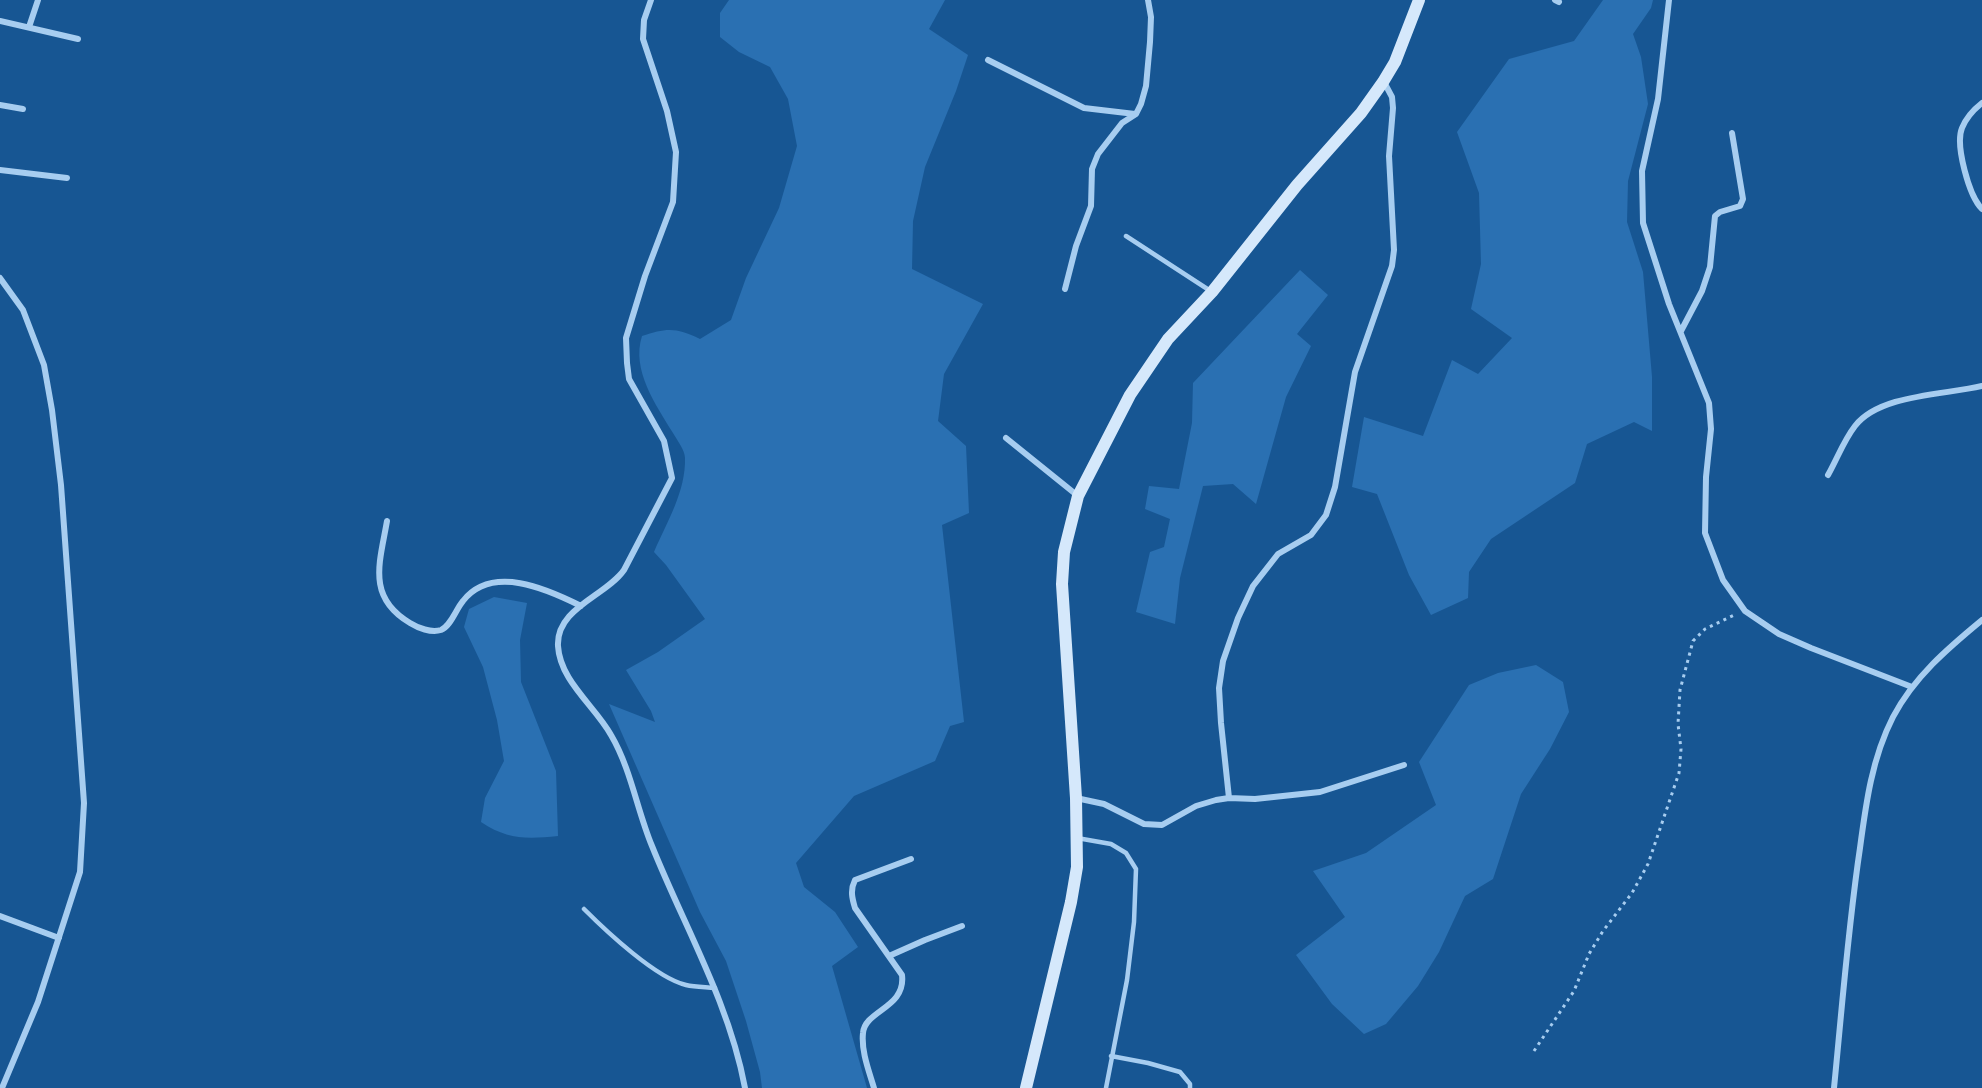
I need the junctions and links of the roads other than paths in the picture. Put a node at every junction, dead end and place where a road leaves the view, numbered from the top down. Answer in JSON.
{"nodes":[{"id":1,"x":38,"y":0,"type":"edge"},
{"id":2,"x":651,"y":0,"type":"edge"},
{"id":3,"x":1148,"y":0,"type":"edge"},
{"id":4,"x":1419,"y":0,"type":"edge"},
{"id":5,"x":1669,"y":0,"type":"edge"},
{"id":6,"x":0,"y":21,"type":"edge"},
{"id":7,"x":29,"y":27,"type":"junction"},
{"id":8,"x":78,"y":39,"type":"dead end"},
{"id":9,"x":988,"y":60,"type":"dead end"},
{"id":10,"x":1383,"y":82,"type":"junction"},
{"id":11,"x":1982,"y":103,"type":"edge"},
{"id":12,"x":0,"y":105,"type":"edge"},
{"id":13,"x":23,"y":109,"type":"dead end"},
{"id":14,"x":1136,"y":114,"type":"junction"},
{"id":15,"x":1732,"y":133,"type":"dead end"},
{"id":16,"x":0,"y":170,"type":"edge"},
{"id":17,"x":67,"y":178,"type":"dead end"},
{"id":18,"x":1982,"y":209,"type":"edge"},
{"id":19,"x":1126,"y":236,"type":"dead end"},
{"id":20,"x":0,"y":279,"type":"edge"},
{"id":21,"x":1065,"y":289,"type":"dead end"},
{"id":22,"x":1212,"y":292,"type":"junction"},
{"id":23,"x":1681,"y":332,"type":"junction"},
{"id":24,"x":1982,"y":386,"type":"edge"},
{"id":25,"x":1006,"y":438,"type":"dead end"},
{"id":26,"x":1828,"y":475,"type":"dead end"},
{"id":27,"x":1077,"y":496,"type":"junction"},
{"id":28,"x":387,"y":521,"type":"dead end"},
{"id":29,"x":581,"y":606,"type":"junction"},
{"id":30,"x":1982,"y":620,"type":"edge"},
{"id":31,"x":1912,"y":687,"type":"junction"},
{"id":32,"x":1404,"y":765,"type":"dead end"},
{"id":33,"x":1076,"y":798,"type":"junction"},
{"id":34,"x":1229,"y":798,"type":"junction"},
{"id":35,"x":1077,"y":838,"type":"junction"},
{"id":36,"x":911,"y":859,"type":"dead end"},
{"id":37,"x":584,"y":909,"type":"dead end"},
{"id":38,"x":0,"y":916,"type":"edge"},
{"id":39,"x":962,"y":926,"type":"dead end"},
{"id":40,"x":59,"y":938,"type":"junction"},
{"id":41,"x":889,"y":956,"type":"junction"},
{"id":42,"x":715,"y":988,"type":"junction"},
{"id":43,"x":1111,"y":1056,"type":"junction"},
{"id":44,"x":2,"y":1088,"type":"edge"},
{"id":45,"x":745,"y":1088,"type":"edge"},
{"id":46,"x":874,"y":1088,"type":"edge"},
{"id":47,"x":1026,"y":1088,"type":"edge"},
{"id":48,"x":1106,"y":1088,"type":"edge"},
{"id":49,"x":1190,"y":1088,"type":"edge"},
{"id":50,"x":1834,"y":1088,"type":"edge"}],
"edges":[{"from":1,"to":7,"type":"street"},
{"from":2,"to":29,"type":"street"},
{"from":3,"to":14,"type":"street"},
{"from":4,"to":10,"type":"street"},
{"from":5,"to":23,"type":"street"},
{"from":6,"to":7,"type":"street"},
{"from":7,"to":8,"type":"street"},
{"from":9,"to":14,"type":"street"},
{"from":10,"to":22,"type":"street"},
{"from":10,"to":34,"type":"street"},
{"from":11,"to":18,"type":"street"},
{"from":12,"to":13,"type":"street"},
{"from":14,"to":21,"type":"street"},
{"from":15,"to":23,"type":"street"},
{"from":16,"to":17,"type":"street"},
{"from":19,"to":22,"type":"lane"},
{"from":20,"to":40,"type":"street"},
{"from":22,"to":27,"type":"street"},
{"from":23,"to":31,"type":"street"},
{"from":24,"to":26,"type":"street"},
{"from":25,"to":27,"type":"street"},
{"from":27,"to":33,"type":"street"},
{"from":28,"to":29,"type":"street"},
{"from":29,"to":42,"type":"street"},
{"from":30,"to":31,"type":"street"},
{"from":31,"to":50,"type":"street"},
{"from":32,"to":34,"type":"street"},
{"from":33,"to":34,"type":"street"},
{"from":33,"to":35,"type":"street"},
{"from":35,"to":43,"type":"lane"},
{"from":35,"to":47,"type":"street"},
{"from":36,"to":41,"type":"street"},
{"from":37,"to":42,"type":"lane"},
{"from":38,"to":40,"type":"street"},
{"from":39,"to":41,"type":"street"},
{"from":40,"to":44,"type":"street"},
{"from":41,"to":46,"type":"street"},
{"from":42,"to":45,"type":"street"},
{"from":43,"to":48,"type":"lane"},
{"from":43,"to":49,"type":"lane"}]}
